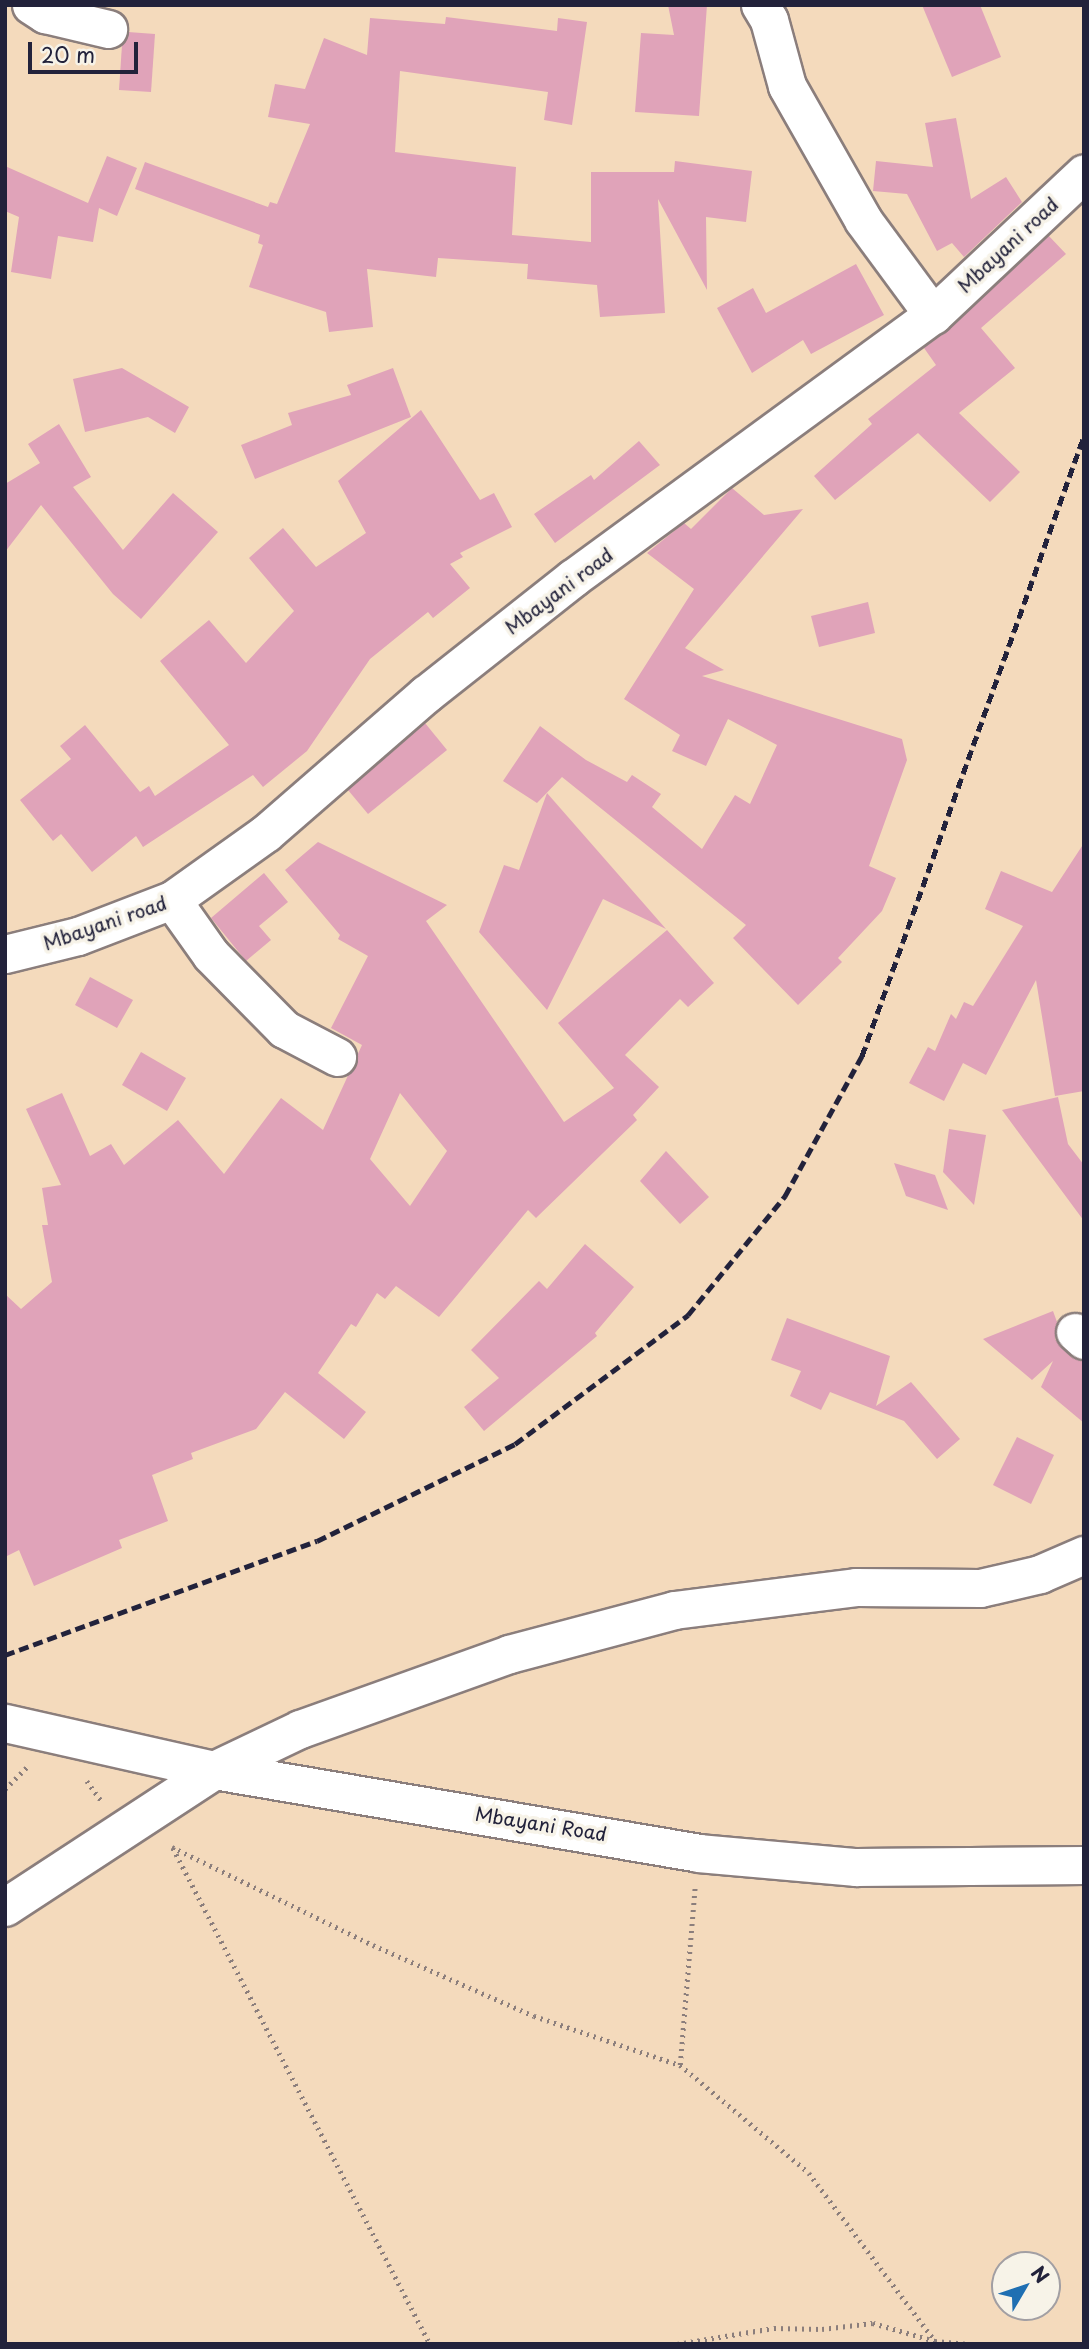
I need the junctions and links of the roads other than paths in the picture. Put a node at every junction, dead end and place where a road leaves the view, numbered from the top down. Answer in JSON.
{"nodes":[{"id":1,"x":32,"y":5,"type":"edge"},
{"id":2,"x":760,"y":5,"type":"edge"},
{"id":3,"x":108,"y":29,"type":"dead end"},
{"id":4,"x":1084,"y":173,"type":"edge"},
{"id":5,"x":933,"y":315,"type":"junction"},
{"id":6,"x":173,"y":900,"type":"junction"},
{"id":7,"x":5,"y":954,"type":"edge"},
{"id":8,"x":337,"y":1057,"type":"dead end"},
{"id":9,"x":1084,"y":1555,"type":"edge"},
{"id":10,"x":5,"y":1723,"type":"edge"},
{"id":11,"x":214,"y":1770,"type":"junction"},
{"id":12,"x":1084,"y":1865,"type":"edge"},
{"id":13,"x":5,"y":1907,"type":"edge"}],
"edges":[{"from":1,"to":3,"type":"street"},
{"from":2,"to":5,"type":"street"},
{"from":4,"to":5,"type":"street","name":"Mbayani road"},
{"from":5,"to":6,"type":"street","name":"Mbayani road"},
{"from":6,"to":7,"type":"street","name":"Mbayani road"},
{"from":6,"to":8,"type":"street"},
{"from":9,"to":11,"type":"street"},
{"from":10,"to":11,"type":"street","name":"Mbayani Road"},
{"from":11,"to":12,"type":"street","name":"Mbayani Road"},
{"from":11,"to":13,"type":"street"}]}
